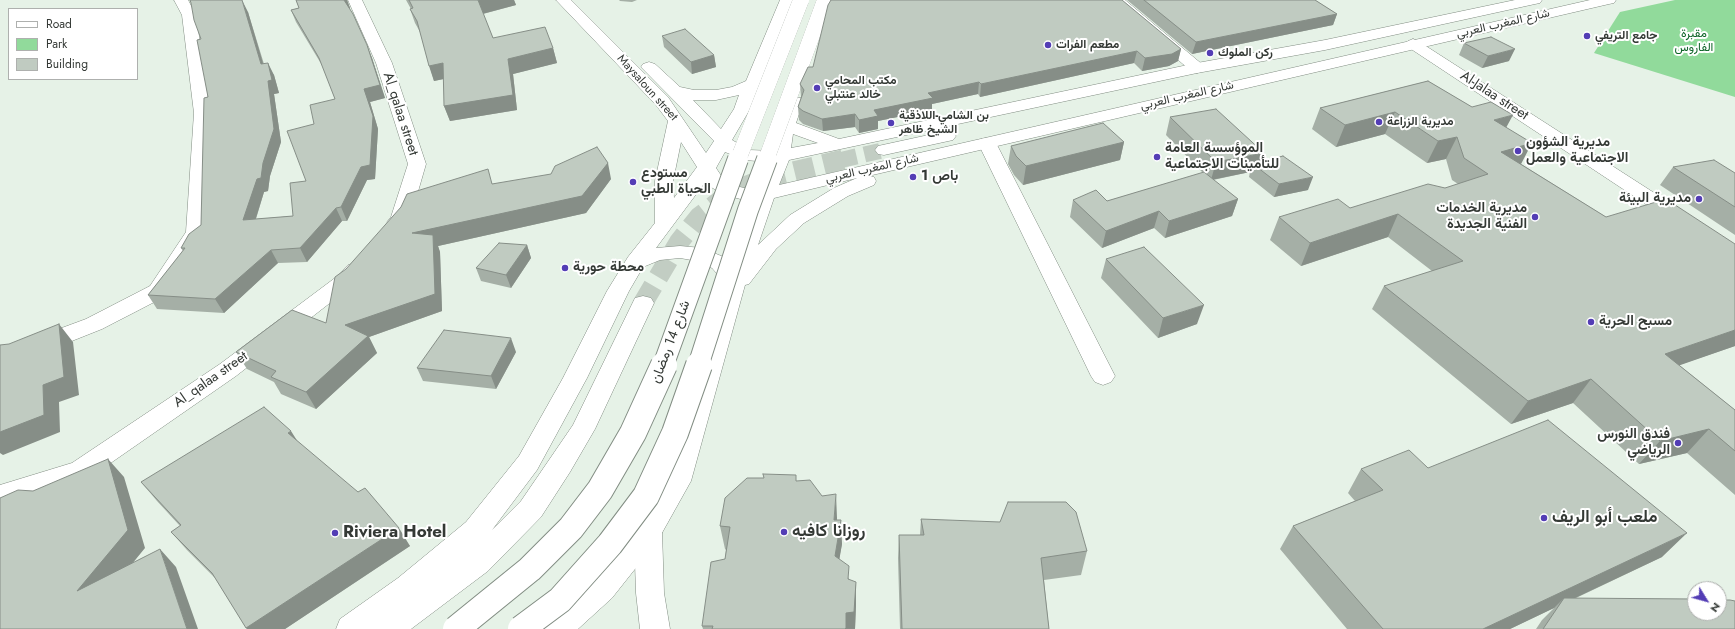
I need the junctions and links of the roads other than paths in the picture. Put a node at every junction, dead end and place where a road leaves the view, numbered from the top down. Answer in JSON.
{"nodes":[{"id":1,"x":181,"y":0,"type":"edge"},
{"id":2,"x":355,"y":0,"type":"edge"},
{"id":3,"x":563,"y":0,"type":"edge"},
{"id":4,"x":578,"y":0,"type":"edge"},
{"id":5,"x":787,"y":0,"type":"edge"},
{"id":6,"x":800,"y":0,"type":"edge"},
{"id":7,"x":825,"y":0,"type":"edge"},
{"id":8,"x":832,"y":0,"type":"edge"},
{"id":9,"x":1535,"y":0,"type":"edge"},
{"id":10,"x":1610,"y":0,"type":"edge"},
{"id":11,"x":1125,"y":2,"type":"edge"},
{"id":12,"x":1413,"y":44,"type":"junction"},
{"id":13,"x":1325,"y":45,"type":"junction"},
{"id":14,"x":1197,"y":68,"type":"junction"},
{"id":15,"x":754,"y":83,"type":"junction"},
{"id":16,"x":675,"y":92,"type":"junction"},
{"id":17,"x":677,"y":121,"type":"junction"},
{"id":18,"x":786,"y":124,"type":"junction"},
{"id":19,"x":722,"y":141,"type":"junction"},
{"id":20,"x":987,"y":143,"type":"junction"},
{"id":21,"x":837,"y":144,"type":"junction"},
{"id":22,"x":884,"y":150,"type":"tunnel mouth"},
{"id":23,"x":957,"y":150,"type":"junction"},
{"id":24,"x":781,"y":156,"type":"junction"},
{"id":25,"x":707,"y":167,"type":"junction"},
{"id":26,"x":766,"y":194,"type":"junction"},
{"id":27,"x":664,"y":222,"type":"junction"},
{"id":28,"x":1696,"y":228,"type":"edge"},
{"id":29,"x":385,"y":235,"type":"edge"},
{"id":30,"x":365,"y":258,"type":"edge"},
{"id":31,"x":635,"y":262,"type":"junction"},
{"id":32,"x":732,"y":291,"type":"junction"},
{"id":33,"x":643,"y":303,"type":"tunnel mouth"},
{"id":34,"x":0,"y":357,"type":"edge"},
{"id":35,"x":1104,"y":376,"type":"dead end"},
{"id":36,"x":0,"y":496,"type":"edge"},
{"id":37,"x":648,"y":532,"type":"junction"},
{"id":38,"x":351,"y":629,"type":"edge"},
{"id":39,"x":387,"y":629,"type":"edge"},
{"id":40,"x":456,"y":629,"type":"edge"},
{"id":41,"x":521,"y":629,"type":"edge"},
{"id":42,"x":557,"y":629,"type":"edge"},
{"id":43,"x":655,"y":629,"type":"edge"}],
"edges":[{"from":1,"to":34,"type":"main road"},
{"from":2,"to":29,"type":"main road","name":"Al_qalaa street"},
{"from":3,"to":17,"type":"main road","name":"Maysaloun street"},
{"from":4,"to":16,"type":"main road","name":"Maysaloun street"},
{"from":5,"to":15,"type":"main road"},
{"from":6,"to":40,"type":"main road","name":"شارع 14 رمضان","bridge":true},
{"from":7,"to":41,"type":"main road","bridge":true},
{"from":8,"to":18,"type":"main road"},
{"from":9,"to":13,"type":"main road","name":"شارع المغرب العربي"},
{"from":10,"to":12,"type":"main road","name":"شارع المغرب العربي"},
{"from":11,"to":14,"type":"main road"},
{"from":12,"to":20,"type":"main road","name":"شارع المغرب العربي"},
{"from":12,"to":28,"type":"main road","name":"Al-Jalaa street"},
{"from":13,"to":14,"type":"main road","name":"شارع المغرب العربي"},
{"from":13,"to":22,"type":"main road"},
{"from":14,"to":21,"type":"main road","name":"شارع المغرب العربي"},
{"from":15,"to":16,"type":"main road"},
{"from":15,"to":19,"type":"main road"},
{"from":16,"to":19,"type":"main road","name":"Maysaloun street"},
{"from":17,"to":25,"type":"main road","name":"Maysaloun street"},
{"from":17,"to":27,"type":"main road"},
{"from":18,"to":21,"type":"main road"},
{"from":18,"to":24,"type":"main road"},
{"from":19,"to":24,"type":"main road","name":"Maysaloun street"},
{"from":19,"to":25,"type":"main road"},
{"from":20,"to":23,"type":"main road","name":"شارع المغرب العربي"},
{"from":20,"to":35,"type":"main road"},
{"from":21,"to":24,"type":"main road","name":"شارع المغرب العربي"},
{"from":23,"to":26,"type":"main road","name":"شارع المغرب العربي"},
{"from":23,"to":32,"type":"main road"},
{"from":24,"to":26,"type":"main road"},
{"from":25,"to":26,"type":"main road","name":"Maysaloun street"},
{"from":25,"to":27,"type":"main road"},
{"from":26,"to":32,"type":"main road"},
{"from":27,"to":31,"type":"main road"},
{"from":30,"to":36,"type":"main road","name":"Al_qalaa street"},
{"from":31,"to":32,"type":"main road"},
{"from":31,"to":38,"type":"main road"},
{"from":32,"to":37,"type":"main road"},
{"from":33,"to":39,"type":"main road"},
{"from":37,"to":42,"type":"main road"},
{"from":37,"to":43,"type":"main road"}]}
